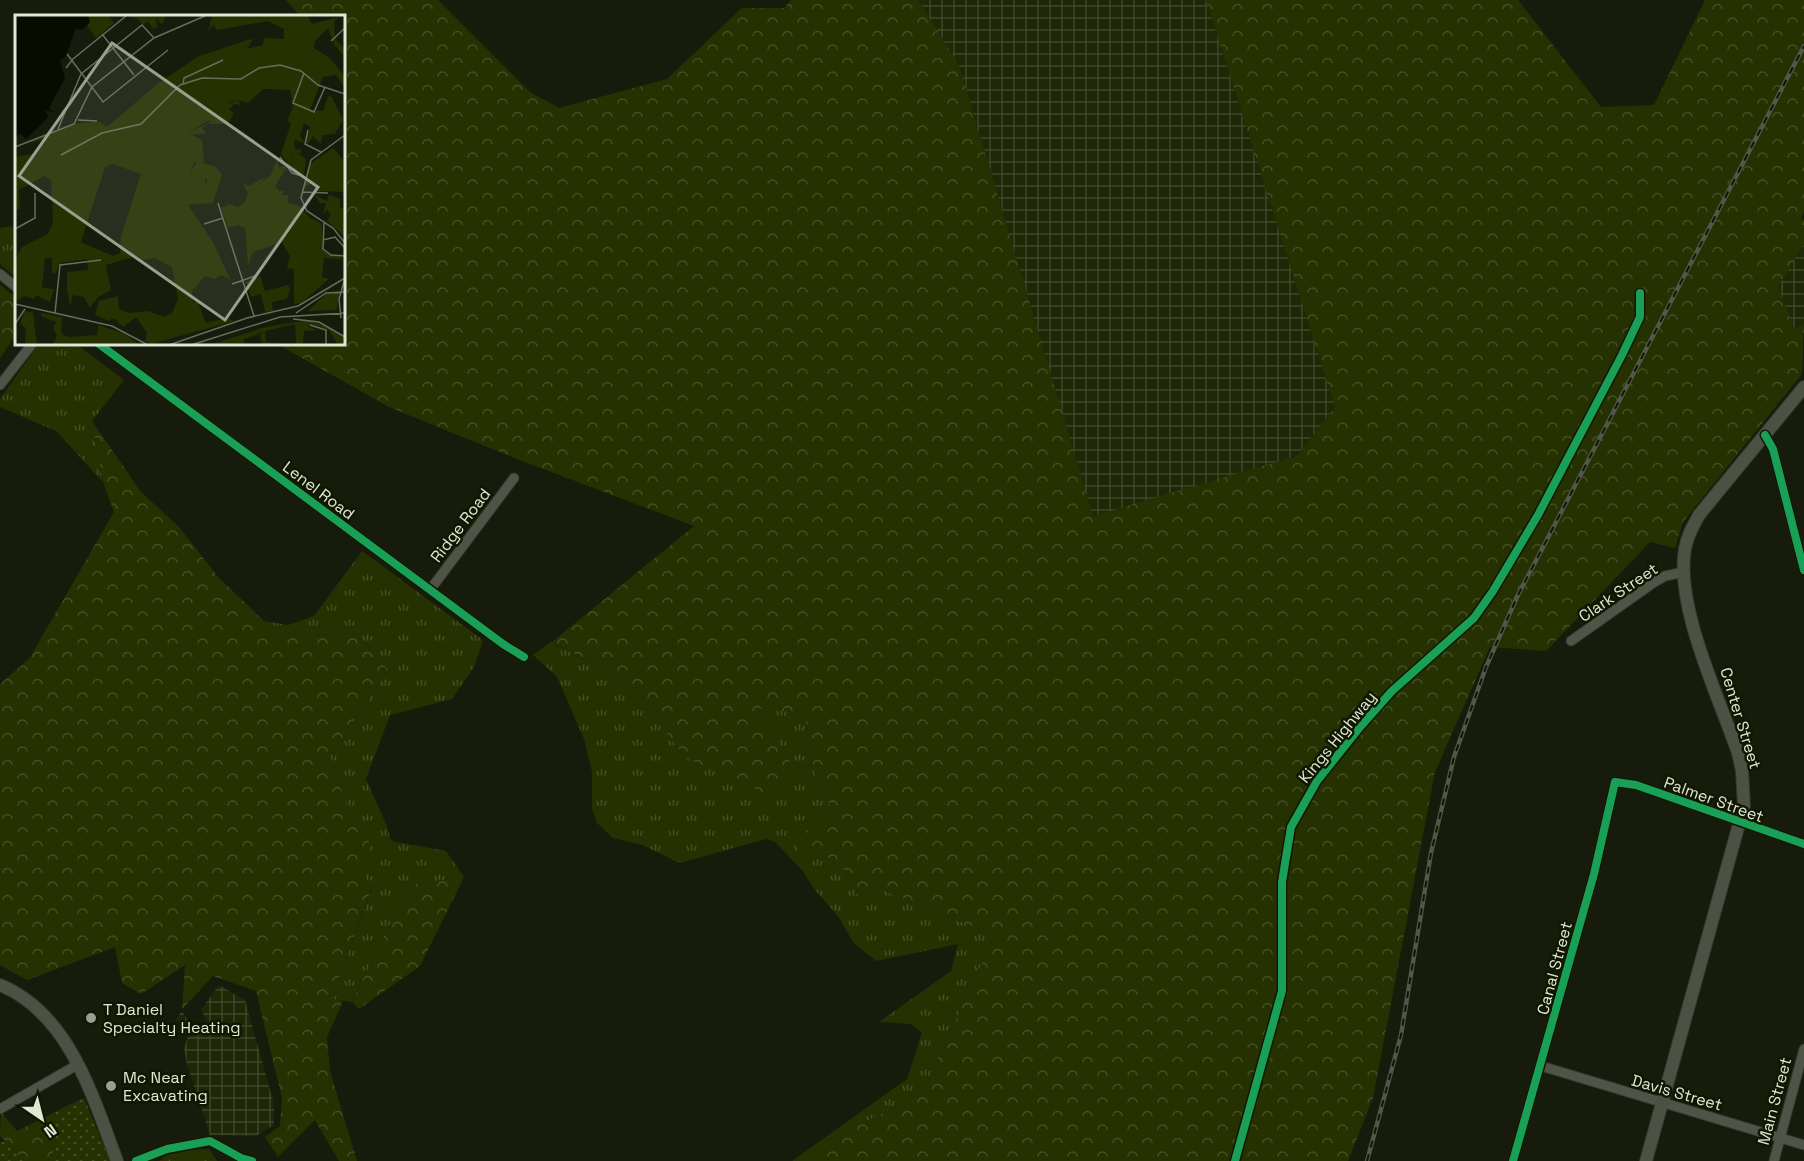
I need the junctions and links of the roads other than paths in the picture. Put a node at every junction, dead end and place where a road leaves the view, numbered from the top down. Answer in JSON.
{"nodes":[{"id":1,"x":0,"y":274,"type":"edge"},
{"id":2,"x":15,"y":285,"type":"edge"},
{"id":3,"x":1640,"y":293,"type":"dead end"},
{"id":4,"x":31,"y":345,"type":"edge"},
{"id":5,"x":100,"y":345,"type":"edge"},
{"id":6,"x":0,"y":385,"type":"edge"},
{"id":7,"x":1804,"y":387,"type":"edge"},
{"id":8,"x":1765,"y":435,"type":"junction"},
{"id":9,"x":514,"y":478,"type":"dead end"},
{"id":10,"x":1804,"y":570,"type":"edge"},
{"id":11,"x":1684,"y":572,"type":"junction"},
{"id":12,"x":430,"y":590,"type":"junction"},
{"id":13,"x":1570,"y":641,"type":"dead end"},
{"id":14,"x":524,"y":657,"type":"dead end"},
{"id":15,"x":1614,"y":782,"type":"joint"},
{"id":16,"x":1741,"y":824,"type":"junction"},
{"id":17,"x":1804,"y":844,"type":"edge"},
{"id":18,"x":0,"y":985,"type":"edge"},
{"id":19,"x":1804,"y":1049,"type":"edge"},
{"id":20,"x":77,"y":1065,"type":"junction"},
{"id":21,"x":1542,"y":1066,"type":"junction"},
{"id":22,"x":1662,"y":1104,"type":"junction"},
{"id":23,"x":0,"y":1109,"type":"edge"},
{"id":24,"x":1780,"y":1138,"type":"junction"},
{"id":25,"x":1804,"y":1145,"type":"edge"},
{"id":26,"x":117,"y":1161,"type":"edge"},
{"id":27,"x":136,"y":1161,"type":"edge"},
{"id":28,"x":252,"y":1161,"type":"edge"},
{"id":29,"x":1235,"y":1161,"type":"edge"},
{"id":30,"x":1513,"y":1161,"type":"edge"},
{"id":31,"x":1646,"y":1161,"type":"edge"},
{"id":32,"x":1774,"y":1161,"type":"edge"}],
"edges":[{"from":1,"to":2,"type":"street"},
{"from":3,"to":29,"type":"street","name":"Kings Highway"},
{"from":4,"to":6,"type":"street"},
{"from":5,"to":12,"type":"street","name":"Lenel Road"},
{"from":7,"to":8,"type":"main road","name":"Center Street"},
{"from":8,"to":10,"type":"street"},
{"from":8,"to":11,"type":"main road","name":"Center Street"},
{"from":9,"to":12,"type":"street","name":"Ridge Road"},
{"from":11,"to":13,"type":"street","name":"Clark Street"},
{"from":11,"to":16,"type":"main road","name":"Center Street"},
{"from":12,"to":14,"type":"street","name":"Lenel Road"},
{"from":15,"to":16,"type":"street","name":"Palmer Street"},
{"from":15,"to":21,"type":"street","name":"Canal Street"},
{"from":16,"to":17,"type":"street","name":"Palmer Street"},
{"from":16,"to":22,"type":"main road","name":"Center Street"},
{"from":18,"to":20,"type":"main road"},
{"from":19,"to":24,"type":"street","name":"Main Street"},
{"from":20,"to":23,"type":"street"},
{"from":20,"to":26,"type":"main road"},
{"from":21,"to":22,"type":"street","name":"Davis Street"},
{"from":21,"to":30,"type":"street","name":"Canal Street"},
{"from":22,"to":24,"type":"street","name":"Davis Street"},
{"from":22,"to":31,"type":"main road","name":"Center Street"},
{"from":24,"to":25,"type":"street","name":"Davis Street"},
{"from":24,"to":32,"type":"street","name":"Main Street"},
{"from":27,"to":28,"type":"street"}]}
